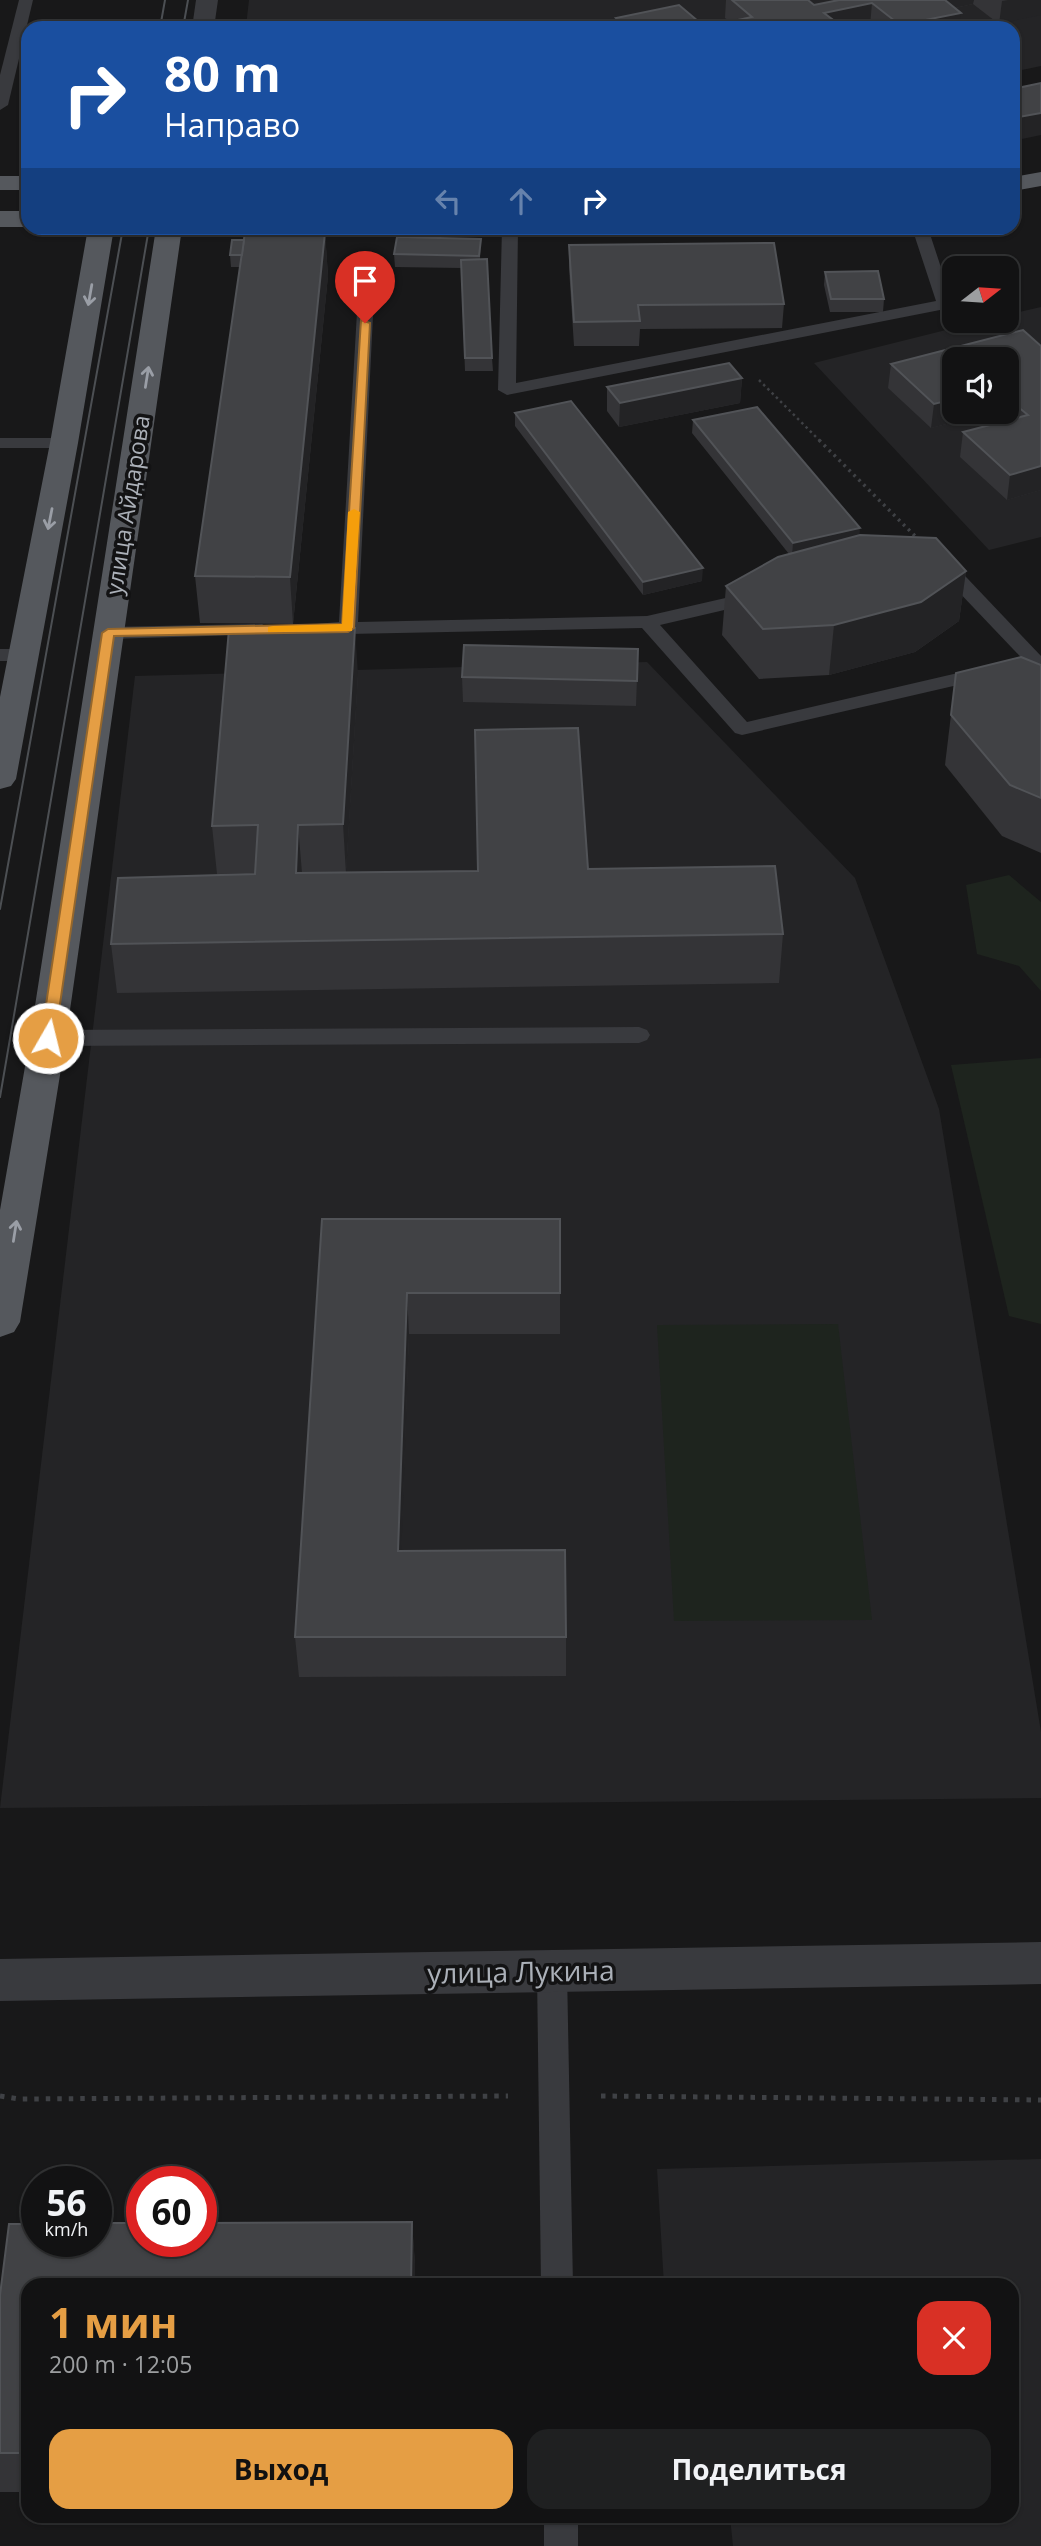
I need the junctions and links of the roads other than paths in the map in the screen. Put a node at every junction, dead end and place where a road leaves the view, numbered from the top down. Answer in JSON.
{"nodes":[{"id":1,"x":26,"y":0,"type":"edge"},
{"id":2,"x":207,"y":0,"type":"edge"},
{"id":3,"x":204,"y":21,"type":"edge"},
{"id":4,"x":3,"y":75,"type":"edge"},
{"id":5,"x":0,"y":105,"type":"edge"},
{"id":6,"x":1041,"y":179,"type":"edge"},
{"id":7,"x":0,"y":183,"type":"edge"},
{"id":8,"x":21,"y":183,"type":"edge"},
{"id":9,"x":1020,"y":183,"type":"edge"},
{"id":10,"x":0,"y":219,"type":"edge"},
{"id":11,"x":21,"y":219,"type":"edge"},
{"id":12,"x":101,"y":235,"type":"edge"},
{"id":13,"x":168,"y":235,"type":"edge"},
{"id":14,"x":510,"y":235,"type":"edge"},
{"id":15,"x":922,"y":235,"type":"edge"},
{"id":16,"x":366,"y":295,"type":"dead end"},
{"id":17,"x":0,"y":443,"type":"edge"},
{"id":18,"x":64,"y":443,"type":"junction"},
{"id":19,"x":928,"y":556,"type":"edge"},
{"id":20,"x":778,"y":592,"type":"edge"},
{"id":21,"x":647,"y":622,"type":"junction"},
{"id":22,"x":348,"y":628,"type":"junction"},
{"id":23,"x":281,"y":629,"type":"edge"},
{"id":24,"x":308,"y":629,"type":"edge"},
{"id":25,"x":108,"y":633,"type":"junction"},
{"id":26,"x":12,"y":655,"type":"edge"},
{"id":27,"x":1039,"y":662,"type":"edge"},
{"id":28,"x":0,"y":779,"type":"edge"},
{"id":29,"x":639,"y":1035,"type":"dead end"},
{"id":30,"x":48,"y":1038,"type":"junction"},
{"id":31,"x":0,"y":1322,"type":"edge"},
{"id":32,"x":1041,"y":1963,"type":"edge"},
{"id":33,"x":552,"y":1971,"type":"junction"},
{"id":34,"x":0,"y":1980,"type":"edge"},
{"id":35,"x":557,"y":2278,"type":"edge"},
{"id":36,"x":561,"y":2523,"type":"edge"},
{"id":37,"x":561,"y":2546,"type":"edge"}],
"edges":[{"from":1,"to":4,"type":"lane"},
{"from":2,"to":3,"type":"street"},
{"from":4,"to":5,"type":"lane"},
{"from":6,"to":9,"type":"main road"},
{"from":7,"to":8,"type":"main road"},
{"from":10,"to":11,"type":"main road"},
{"from":12,"to":18,"type":"main road","one_way":true},
{"from":25,"to":13,"type":"main road","name":"улица Айдарова","one_way":true},
{"from":14,"to":15,"type":"lane"},
{"from":16,"to":22,"type":"lane"},
{"from":17,"to":18,"type":"lane"},
{"from":18,"to":26,"type":"main road","one_way":true},
{"from":19,"to":27,"type":"lane"},
{"from":20,"to":21,"type":"lane"},
{"from":21,"to":22,"type":"lane"},
{"from":21,"to":27,"type":"lane"},
{"from":22,"to":24,"type":"lane"},
{"from":23,"to":25,"type":"lane"},
{"from":25,"to":30,"type":"main road","name":"улица Айдарова"},
{"from":26,"to":28,"type":"main road"},
{"from":29,"to":30,"type":"lane"},
{"from":31,"to":30,"type":"main road","name":"улица Айдарова","one_way":true},
{"from":32,"to":33,"type":"street","name":"улица Лукина"},
{"from":33,"to":34,"type":"street","name":"улица Лукина"},
{"from":33,"to":35,"type":"lane"},
{"from":36,"to":37,"type":"lane"}]}
